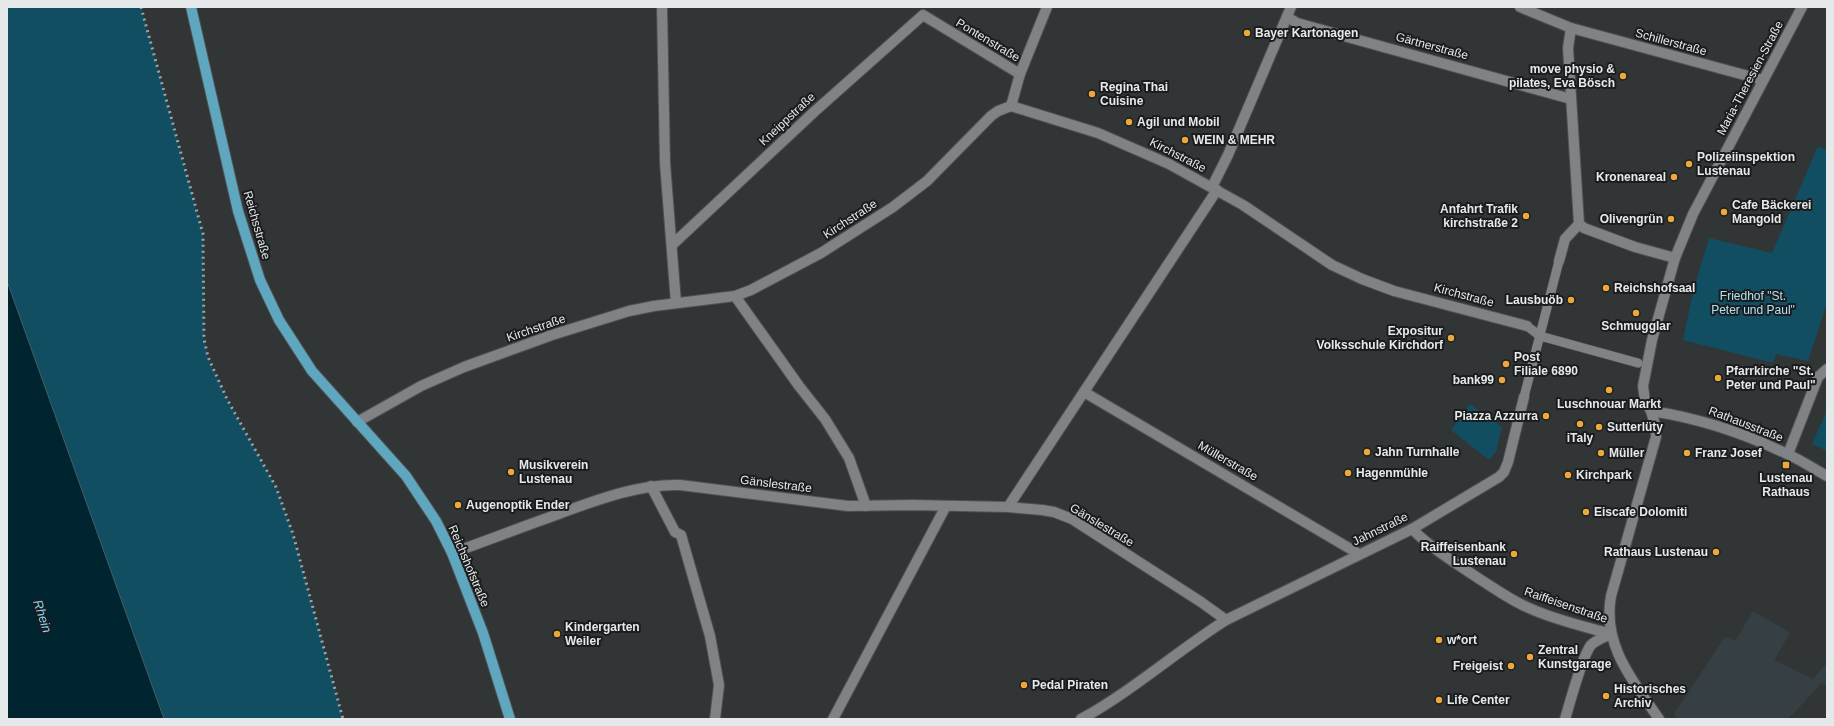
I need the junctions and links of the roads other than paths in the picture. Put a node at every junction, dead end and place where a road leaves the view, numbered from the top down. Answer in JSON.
{"nodes":[{"id":1,"x":191,"y":7,"type":"edge"},
{"id":2,"x":662,"y":7,"type":"edge"},
{"id":3,"x":1047,"y":7,"type":"edge"},
{"id":4,"x":1291,"y":7,"type":"edge"},
{"id":5,"x":1520,"y":7,"type":"edge"},
{"id":6,"x":1802,"y":7,"type":"edge"},
{"id":7,"x":1544,"y":12,"type":"edge"},
{"id":8,"x":923,"y":15,"type":"joint"},
{"id":9,"x":1287,"y":18,"type":"junction"},
{"id":10,"x":1571,"y":28,"type":"junction"},
{"id":11,"x":1020,"y":74,"type":"junction"},
{"id":12,"x":1763,"y":80,"type":"junction"},
{"id":13,"x":1571,"y":99,"type":"junction"},
{"id":14,"x":1011,"y":106,"type":"junction"},
{"id":15,"x":1215,"y":188,"type":"junction"},
{"id":16,"x":1579,"y":224,"type":"junction"},
{"id":17,"x":672,"y":245,"type":"junction"},
{"id":18,"x":1675,"y":258,"type":"junction"},
{"id":19,"x":1559,"y":261,"type":"joint"},
{"id":20,"x":735,"y":296,"type":"junction"},
{"id":21,"x":676,"y":303,"type":"junction"},
{"id":22,"x":1535,"y":314,"type":"dead end"},
{"id":23,"x":1545,"y":316,"type":"junction"},
{"id":24,"x":1527,"y":326,"type":"joint"},
{"id":25,"x":1540,"y":336,"type":"junction"},
{"id":26,"x":1528,"y":342,"type":"dead end"},
{"id":27,"x":1537,"y":346,"type":"junction"},
{"id":28,"x":1638,"y":363,"type":"dead end"},
{"id":29,"x":1827,"y":369,"type":"edge"},
{"id":30,"x":1084,"y":392,"type":"junction"},
{"id":31,"x":1524,"y":397,"type":"joint"},
{"id":32,"x":1651,"y":411,"type":"junction"},
{"id":33,"x":357,"y":422,"type":"junction"},
{"id":34,"x":1788,"y":454,"type":"junction"},
{"id":35,"x":1827,"y":476,"type":"edge"},
{"id":36,"x":651,"y":486,"type":"junction"},
{"id":37,"x":866,"y":506,"type":"junction"},
{"id":38,"x":946,"y":506,"type":"junction"},
{"id":39,"x":1008,"y":507,"type":"junction"},
{"id":40,"x":1412,"y":528,"type":"junction"},
{"id":41,"x":452,"y":553,"type":"junction"},
{"id":42,"x":1359,"y":554,"type":"junction"},
{"id":43,"x":1226,"y":620,"type":"junction"},
{"id":44,"x":1611,"y":634,"type":"junction"},
{"id":45,"x":510,"y":719,"type":"edge"},
{"id":46,"x":715,"y":719,"type":"edge"},
{"id":47,"x":833,"y":719,"type":"edge"},
{"id":48,"x":1081,"y":719,"type":"edge"},
{"id":49,"x":1565,"y":719,"type":"edge"},
{"id":50,"x":1659,"y":719,"type":"edge"}],
"edges":[{"from":1,"to":33,"type":"main road","name":"Reichsstraße"},
{"from":2,"to":17,"type":"street"},
{"from":3,"to":11,"type":"street","name":"Pontenstraße"},
{"from":4,"to":9,"type":"street"},
{"from":5,"to":7,"type":"street","name":"Schillerstraße"},
{"from":6,"to":12,"type":"street","name":"Maria-Theresien-Straße"},
{"from":7,"to":10,"type":"street","name":"Schillerstraße"},
{"from":8,"to":11,"type":"street","name":"Pontenstraße"},
{"from":8,"to":17,"type":"street","name":"Kneippstraße"},
{"from":9,"to":13,"type":"street","name":"Gärtnerstraße"},
{"from":9,"to":15,"type":"street"},
{"from":10,"to":12,"type":"street","name":"Schillerstraße"},
{"from":10,"to":13,"type":"street"},
{"from":11,"to":14,"type":"street","name":"Pontenstraße"},
{"from":12,"to":18,"type":"street","name":"Maria-Theresien-Straße"},
{"from":13,"to":16,"type":"street"},
{"from":14,"to":15,"type":"street","name":"Kirchstraße"},
{"from":14,"to":20,"type":"street","name":"Kirchstraße"},
{"from":15,"to":24,"type":"street","name":"Kirchstraße"},
{"from":15,"to":30,"type":"street"},
{"from":16,"to":18,"type":"street"},
{"from":16,"to":19,"type":"street"},
{"from":17,"to":21,"type":"street"},
{"from":18,"to":32,"type":"street","name":"Maria-Theresien-Straße"},
{"from":19,"to":23,"type":"street","name":"Jahnstraße"},
{"from":20,"to":21,"type":"street","name":"Kirchstraße"},
{"from":20,"to":37,"type":"street"},
{"from":21,"to":33,"type":"street","name":"Kirchstraße"},
{"from":22,"to":23,"type":"street"},
{"from":23,"to":25,"type":"street","name":"Jahnstraße"},
{"from":24,"to":25,"type":"street","name":"Kirchstraße"},
{"from":25,"to":27,"type":"street","name":"Jahnstraße"},
{"from":25,"to":28,"type":"street","name":"Kirchstraße"},
{"from":26,"to":27,"type":"street"},
{"from":27,"to":31,"type":"street","name":"Jahnstraße"},
{"from":29,"to":34,"type":"street"},
{"from":30,"to":39,"type":"street"},
{"from":30,"to":42,"type":"street","name":"Müllerstraße"},
{"from":31,"to":40,"type":"street","name":"Jahnstraße"},
{"from":32,"to":34,"type":"street","name":"Rathausstraße"},
{"from":32,"to":44,"type":"street"},
{"from":33,"to":41,"type":"main road","name":"Reichshofstraße"},
{"from":34,"to":35,"type":"street","name":"Rathausstraße"},
{"from":36,"to":37,"type":"street","name":"Gänslestraße"},
{"from":36,"to":41,"type":"street","name":"Gänslestraße"},
{"from":36,"to":46,"type":"street"},
{"from":37,"to":38,"type":"street","name":"Gänslestraße"},
{"from":38,"to":39,"type":"street","name":"Gänslestraße"},
{"from":38,"to":47,"type":"street"},
{"from":39,"to":43,"type":"street","name":"Gänslestraße"},
{"from":40,"to":42,"type":"street","name":"Jahnstraße"},
{"from":40,"to":44,"type":"street","name":"Raiffeisenstraße"},
{"from":41,"to":45,"type":"main road","name":"Reichshofstraße"},
{"from":42,"to":43,"type":"street","name":"Jahnstraße"},
{"from":43,"to":48,"type":"street","name":"Jahnstraße"},
{"from":44,"to":49,"type":"street","name":"Raiffeisenstraße"},
{"from":44,"to":50,"type":"street"}]}
